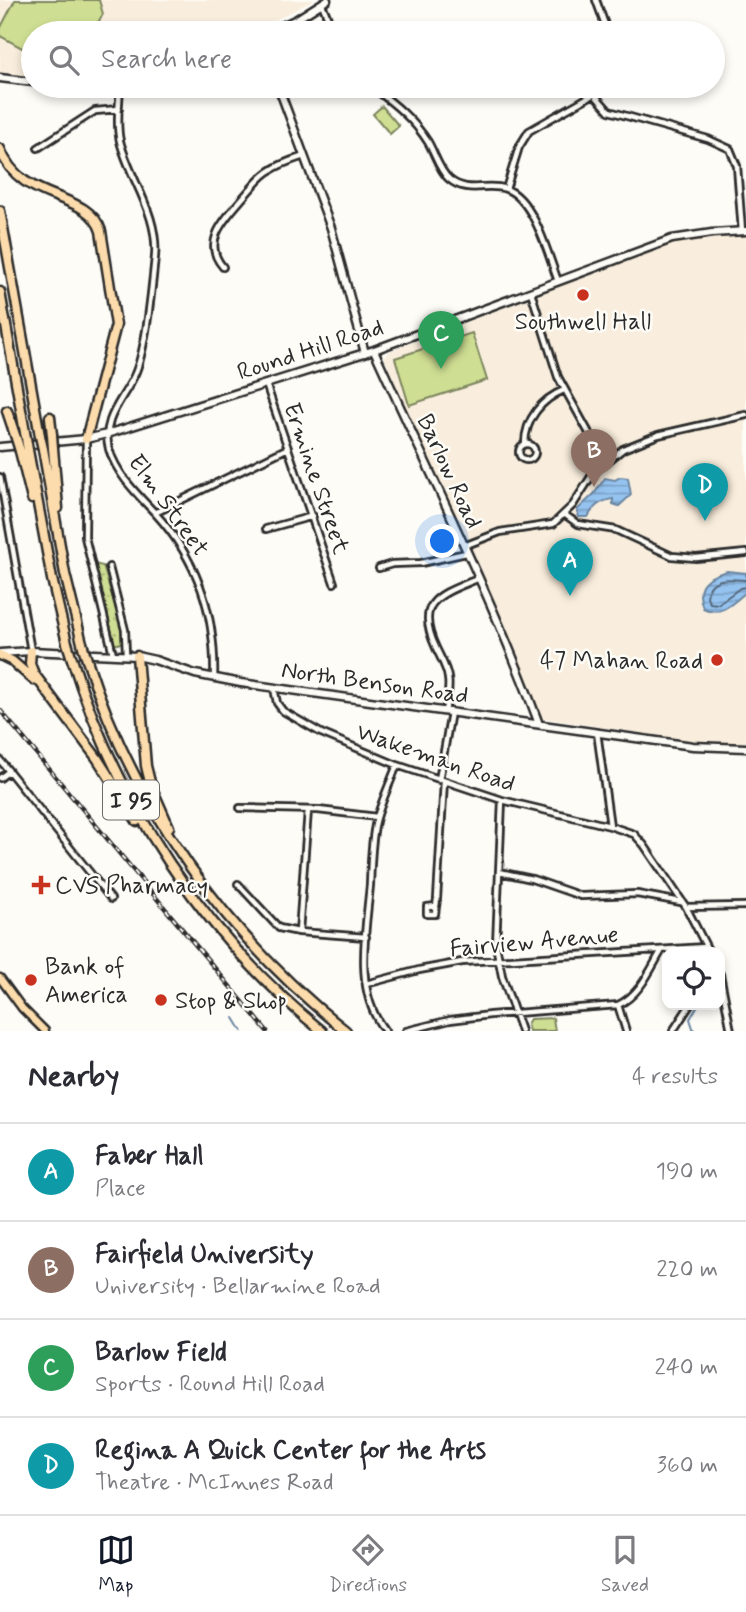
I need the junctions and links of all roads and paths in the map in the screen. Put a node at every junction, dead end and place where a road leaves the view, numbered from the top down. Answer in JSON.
{"nodes":[{"id":1,"x":596,"y":0,"type":"edge"},
{"id":2,"x":324,"y":2,"type":"edge"},
{"id":3,"x":294,"y":21,"type":"edge"},
{"id":4,"x":330,"y":21,"type":"edge"},
{"id":5,"x":604,"y":21,"type":"edge"},
{"id":6,"x":0,"y":78,"type":"edge"},
{"id":7,"x":21,"y":81,"type":"edge"},
{"id":8,"x":120,"y":98,"type":"edge"},
{"id":9,"x":282,"y":98,"type":"edge"},
{"id":10,"x":386,"y":98,"type":"edge"},
{"id":11,"x":587,"y":98,"type":"edge"},
{"id":12,"x":598,"y":98,"type":"edge"},
{"id":13,"x":119,"y":109,"type":"junction"},
{"id":14,"x":38,"y":148,"type":"dead end"},
{"id":15,"x":0,"y":149,"type":"edge"},
{"id":16,"x":304,"y":156,"type":"junction"},
{"id":17,"x":506,"y":189,"type":"junction"},
{"id":18,"x":0,"y":211,"type":"edge"},
{"id":19,"x":744,"y":231,"type":"edge"},
{"id":20,"x":223,"y":267,"type":"dead end"},
{"id":21,"x":558,"y":281,"type":"junction"},
{"id":22,"x":531,"y":291,"type":"junction"},
{"id":23,"x":0,"y":292,"type":"edge"},
{"id":24,"x":374,"y":350,"type":"junction"},
{"id":25,"x":365,"y":353,"type":"junction"},
{"id":26,"x":267,"y":384,"type":"junction"},
{"id":27,"x":564,"y":390,"type":"junction"},
{"id":28,"x":7,"y":411,"type":"dead end"},
{"id":29,"x":746,"y":415,"type":"edge"},
{"id":30,"x":50,"y":417,"type":"dead end"},
{"id":31,"x":107,"y":434,"type":"junction"},
{"id":32,"x":86,"y":439,"type":"junction"},
{"id":33,"x":524,"y":444,"type":"dead end"},
{"id":34,"x":0,"y":447,"type":"edge"},
{"id":35,"x":288,"y":449,"type":"junction"},
{"id":36,"x":24,"y":450,"type":"junction"},
{"id":37,"x":607,"y":461,"type":"junction"},
{"id":38,"x":0,"y":477,"type":"edge"},
{"id":39,"x":155,"y":513,"type":"junction"},
{"id":40,"x":564,"y":514,"type":"junction"},
{"id":41,"x":313,"y":516,"type":"junction"},
{"id":42,"x":266,"y":529,"type":"dead end"},
{"id":43,"x":464,"y":550,"type":"junction"},
{"id":44,"x":746,"y":553,"type":"edge"},
{"id":45,"x":62,"y":556,"type":"junction"},
{"id":46,"x":109,"y":567,"type":"dead end"},
{"id":47,"x":379,"y":568,"type":"dead end"},
{"id":48,"x":477,"y":579,"type":"junction"},
{"id":49,"x":334,"y":583,"type":"dead end"},
{"id":50,"x":31,"y":652,"type":"junction"},
{"id":51,"x":0,"y":654,"type":"edge"},
{"id":52,"x":113,"y":654,"type":"junction"},
{"id":53,"x":126,"y":654,"type":"junction"},
{"id":54,"x":137,"y":656,"type":"junction"},
{"id":55,"x":214,"y":679,"type":"junction"},
{"id":56,"x":274,"y":687,"type":"junction"},
{"id":57,"x":54,"y":701,"type":"junction"},
{"id":58,"x":448,"y":712,"type":"junction"},
{"id":59,"x":539,"y":724,"type":"junction"},
{"id":60,"x":597,"y":732,"type":"junction"},
{"id":61,"x":746,"y":748,"type":"edge"},
{"id":62,"x":0,"y":760,"type":"edge"},
{"id":63,"x":397,"y":765,"type":"junction"},
{"id":64,"x":9,"y":771,"type":"junction"},
{"id":65,"x":0,"y":778,"type":"edge"},
{"id":66,"x":442,"y":780,"type":"junction"},
{"id":67,"x":502,"y":800,"type":"junction"},
{"id":68,"x":240,"y":808,"type":"dead end"},
{"id":69,"x":308,"y":810,"type":"junction"},
{"id":70,"x":377,"y":817,"type":"junction"},
{"id":71,"x":610,"y":826,"type":"junction"},
{"id":72,"x":178,"y":849,"type":"junction"},
{"id":73,"x":499,"y":872,"type":"junction"},
{"id":74,"x":184,"y":884,"type":"junction"},
{"id":75,"x":238,"y":884,"type":"dead end"},
{"id":76,"x":111,"y":899,"type":"dead end"},
{"id":77,"x":681,"y":902,"type":"junction"},
{"id":78,"x":436,"y":906,"type":"dead end"},
{"id":79,"x":746,"y":906,"type":"edge"},
{"id":80,"x":685,"y":907,"type":"junction"},
{"id":81,"x":299,"y":932,"type":"junction"},
{"id":82,"x":366,"y":937,"type":"junction"},
{"id":83,"x":706,"y":947,"type":"edge"},
{"id":84,"x":662,"y":949,"type":"joint"},
{"id":85,"x":498,"y":959,"type":"junction"},
{"id":86,"x":0,"y":978,"type":"edge"},
{"id":87,"x":366,"y":985,"type":"junction"},
{"id":88,"x":725,"y":1002,"type":"edge"},
{"id":89,"x":618,"y":1005,"type":"junction"},
{"id":90,"x":317,"y":1007,"type":"junction"},
{"id":91,"x":687,"y":1010,"type":"edge"},
{"id":92,"x":515,"y":1013,"type":"junction"},
{"id":93,"x":30,"y":1017,"type":"junction"},
{"id":94,"x":37,"y":1031,"type":"edge"},
{"id":95,"x":45,"y":1031,"type":"edge"},
{"id":96,"x":322,"y":1031,"type":"edge"},
{"id":97,"x":346,"y":1031,"type":"edge"},
{"id":98,"x":353,"y":1031,"type":"edge"},
{"id":99,"x":385,"y":1031,"type":"edge"},
{"id":100,"x":406,"y":1031,"type":"edge"},
{"id":101,"x":521,"y":1031,"type":"edge"},
{"id":102,"x":626,"y":1031,"type":"edge"},
{"id":103,"x":673,"y":1031,"type":"edge"},
{"id":104,"x":731,"y":1031,"type":"edge"}],
"edges":[{"from":1,"to":5,"type":"street"},
{"from":2,"to":3,"type":"main road"},
{"from":2,"to":4,"type":"street"},
{"from":6,"to":7,"type":"main road"},
{"from":8,"to":13,"type":"street"},
{"from":9,"to":16,"type":"main road"},
{"from":10,"to":17,"type":"street"},
{"from":11,"to":17,"type":"street"},
{"from":12,"to":19,"type":"street"},
{"from":13,"to":14,"type":"street"},
{"from":13,"to":31,"type":"street"},
{"from":15,"to":32,"type":"highway"},
{"from":16,"to":20,"type":"street"},
{"from":16,"to":25,"type":"main road"},
{"from":17,"to":21,"type":"street"},
{"from":18,"to":45,"type":"highway","number":"I 95","bridge":true},
{"from":19,"to":21,"type":"main road","name":"Round Hill Road"},
{"from":21,"to":22,"type":"main road","name":"Round Hill Road"},
{"from":22,"to":24,"type":"main road","name":"Round Hill Road"},
{"from":22,"to":27,"type":"street"},
{"from":23,"to":36,"type":"highway","number":"I 95","bridge":true},
{"from":24,"to":25,"type":"main road","name":"Round Hill Road"},
{"from":24,"to":43,"type":"main road","name":"Barlow Road"},
{"from":25,"to":26,"type":"main road","name":"Round Hill Road"},
{"from":26,"to":31,"type":"main road","name":"Round Hill Road"},
{"from":26,"to":35,"type":"street","name":"Ermine Street"},
{"from":27,"to":33,"type":"street"},
{"from":27,"to":37,"type":"street"},
{"from":28,"to":36,"type":"highway","bridge":true},
{"from":29,"to":37,"type":"street"},
{"from":30,"to":45,"type":"highway","bridge":true},
{"from":31,"to":32,"type":"main road","name":"Round Hill Road"},
{"from":31,"to":39,"type":"street","name":"Elm Street"},
{"from":32,"to":34,"type":"main road","name":"Round Hill Road"},
{"from":32,"to":52,"type":"street"},
{"from":35,"to":39,"type":"street"},
{"from":35,"to":41,"type":"street","name":"Ermine Street"},
{"from":36,"to":74,"type":"highway","number":"I 95","bridge":true},
{"from":37,"to":40,"type":"street"},
{"from":38,"to":50,"type":"street"},
{"from":39,"to":55,"type":"street","name":"Elm Street"},
{"from":40,"to":43,"type":"street"},
{"from":40,"to":44,"type":"street"},
{"from":41,"to":42,"type":"street"},
{"from":41,"to":49,"type":"street","name":"Ermine Street"},
{"from":43,"to":47,"type":"street"},
{"from":43,"to":48,"type":"main road","name":"Barlow Road"},
{"from":45,"to":72,"type":"highway","number":"I 95","bridge":true},
{"from":46,"to":53,"type":"street"},
{"from":48,"to":58,"type":"street"},
{"from":48,"to":59,"type":"main road","name":"Barlow Road"},
{"from":50,"to":51,"type":"main road","name":"North Benson Road"},
{"from":50,"to":52,"type":"main road","name":"North Benson Road"},
{"from":50,"to":57,"type":"highway"},
{"from":51,"to":57,"type":"highway"},
{"from":52,"to":53,"type":"main road","name":"North Benson Road"},
{"from":53,"to":54,"type":"main road","name":"North Benson Road"},
{"from":54,"to":55,"type":"main road","name":"North Benson Road"},
{"from":54,"to":72,"type":"highway"},
{"from":55,"to":56,"type":"main road","name":"North Benson Road"},
{"from":56,"to":58,"type":"main road","name":"North Benson Road"},
{"from":56,"to":63,"type":"street","name":"Wakeman Road"},
{"from":57,"to":74,"type":"highway"},
{"from":58,"to":59,"type":"main road","name":"North Benson Road"},
{"from":58,"to":66,"type":"street"},
{"from":59,"to":60,"type":"main road","name":"North Benson Road"},
{"from":60,"to":61,"type":"main road","name":"North Benson Road"},
{"from":60,"to":71,"type":"street"},
{"from":62,"to":64,"type":"street"},
{"from":63,"to":66,"type":"street","name":"Wakeman Road"},
{"from":63,"to":70,"type":"street"},
{"from":64,"to":65,"type":"street"},
{"from":64,"to":76,"type":"street"},
{"from":66,"to":67,"type":"street","name":"Wakeman Road"},
{"from":66,"to":78,"type":"street"},
{"from":67,"to":71,"type":"street","name":"Wakeman Road"},
{"from":67,"to":73,"type":"street"},
{"from":68,"to":69,"type":"street"},
{"from":69,"to":70,"type":"street"},
{"from":69,"to":81,"type":"street"},
{"from":70,"to":82,"type":"street"},
{"from":71,"to":77,"type":"street","name":"Wakeman Road"},
{"from":72,"to":90,"type":"highway","number":"I 95"},
{"from":73,"to":77,"type":"street"},
{"from":73,"to":85,"type":"street"},
{"from":74,"to":96,"type":"highway","number":"I 95"},
{"from":75,"to":81,"type":"street"},
{"from":77,"to":80,"type":"street","name":"Wakeman Road"},
{"from":79,"to":80,"type":"street"},
{"from":80,"to":83,"type":"street","name":"Wakeman Road"},
{"from":81,"to":82,"type":"street"},
{"from":82,"to":87,"type":"street"},
{"from":84,"to":85,"type":"street","name":"Fairview Avenue"},
{"from":84,"to":89,"type":"street"},
{"from":85,"to":87,"type":"street","name":"Fairview Avenue"},
{"from":85,"to":92,"type":"street"},
{"from":86,"to":93,"type":"main road"},
{"from":87,"to":99,"type":"street"},
{"from":88,"to":104,"type":"street"},
{"from":89,"to":92,"type":"street"},
{"from":89,"to":102,"type":"street"},
{"from":90,"to":97,"type":"highway","number":"I 95"},
{"from":90,"to":98,"type":"highway"},
{"from":91,"to":103,"type":"street"},
{"from":92,"to":100,"type":"street"},
{"from":92,"to":101,"type":"street"},
{"from":93,"to":94,"type":"main road"},
{"from":93,"to":95,"type":"main road"}]}
